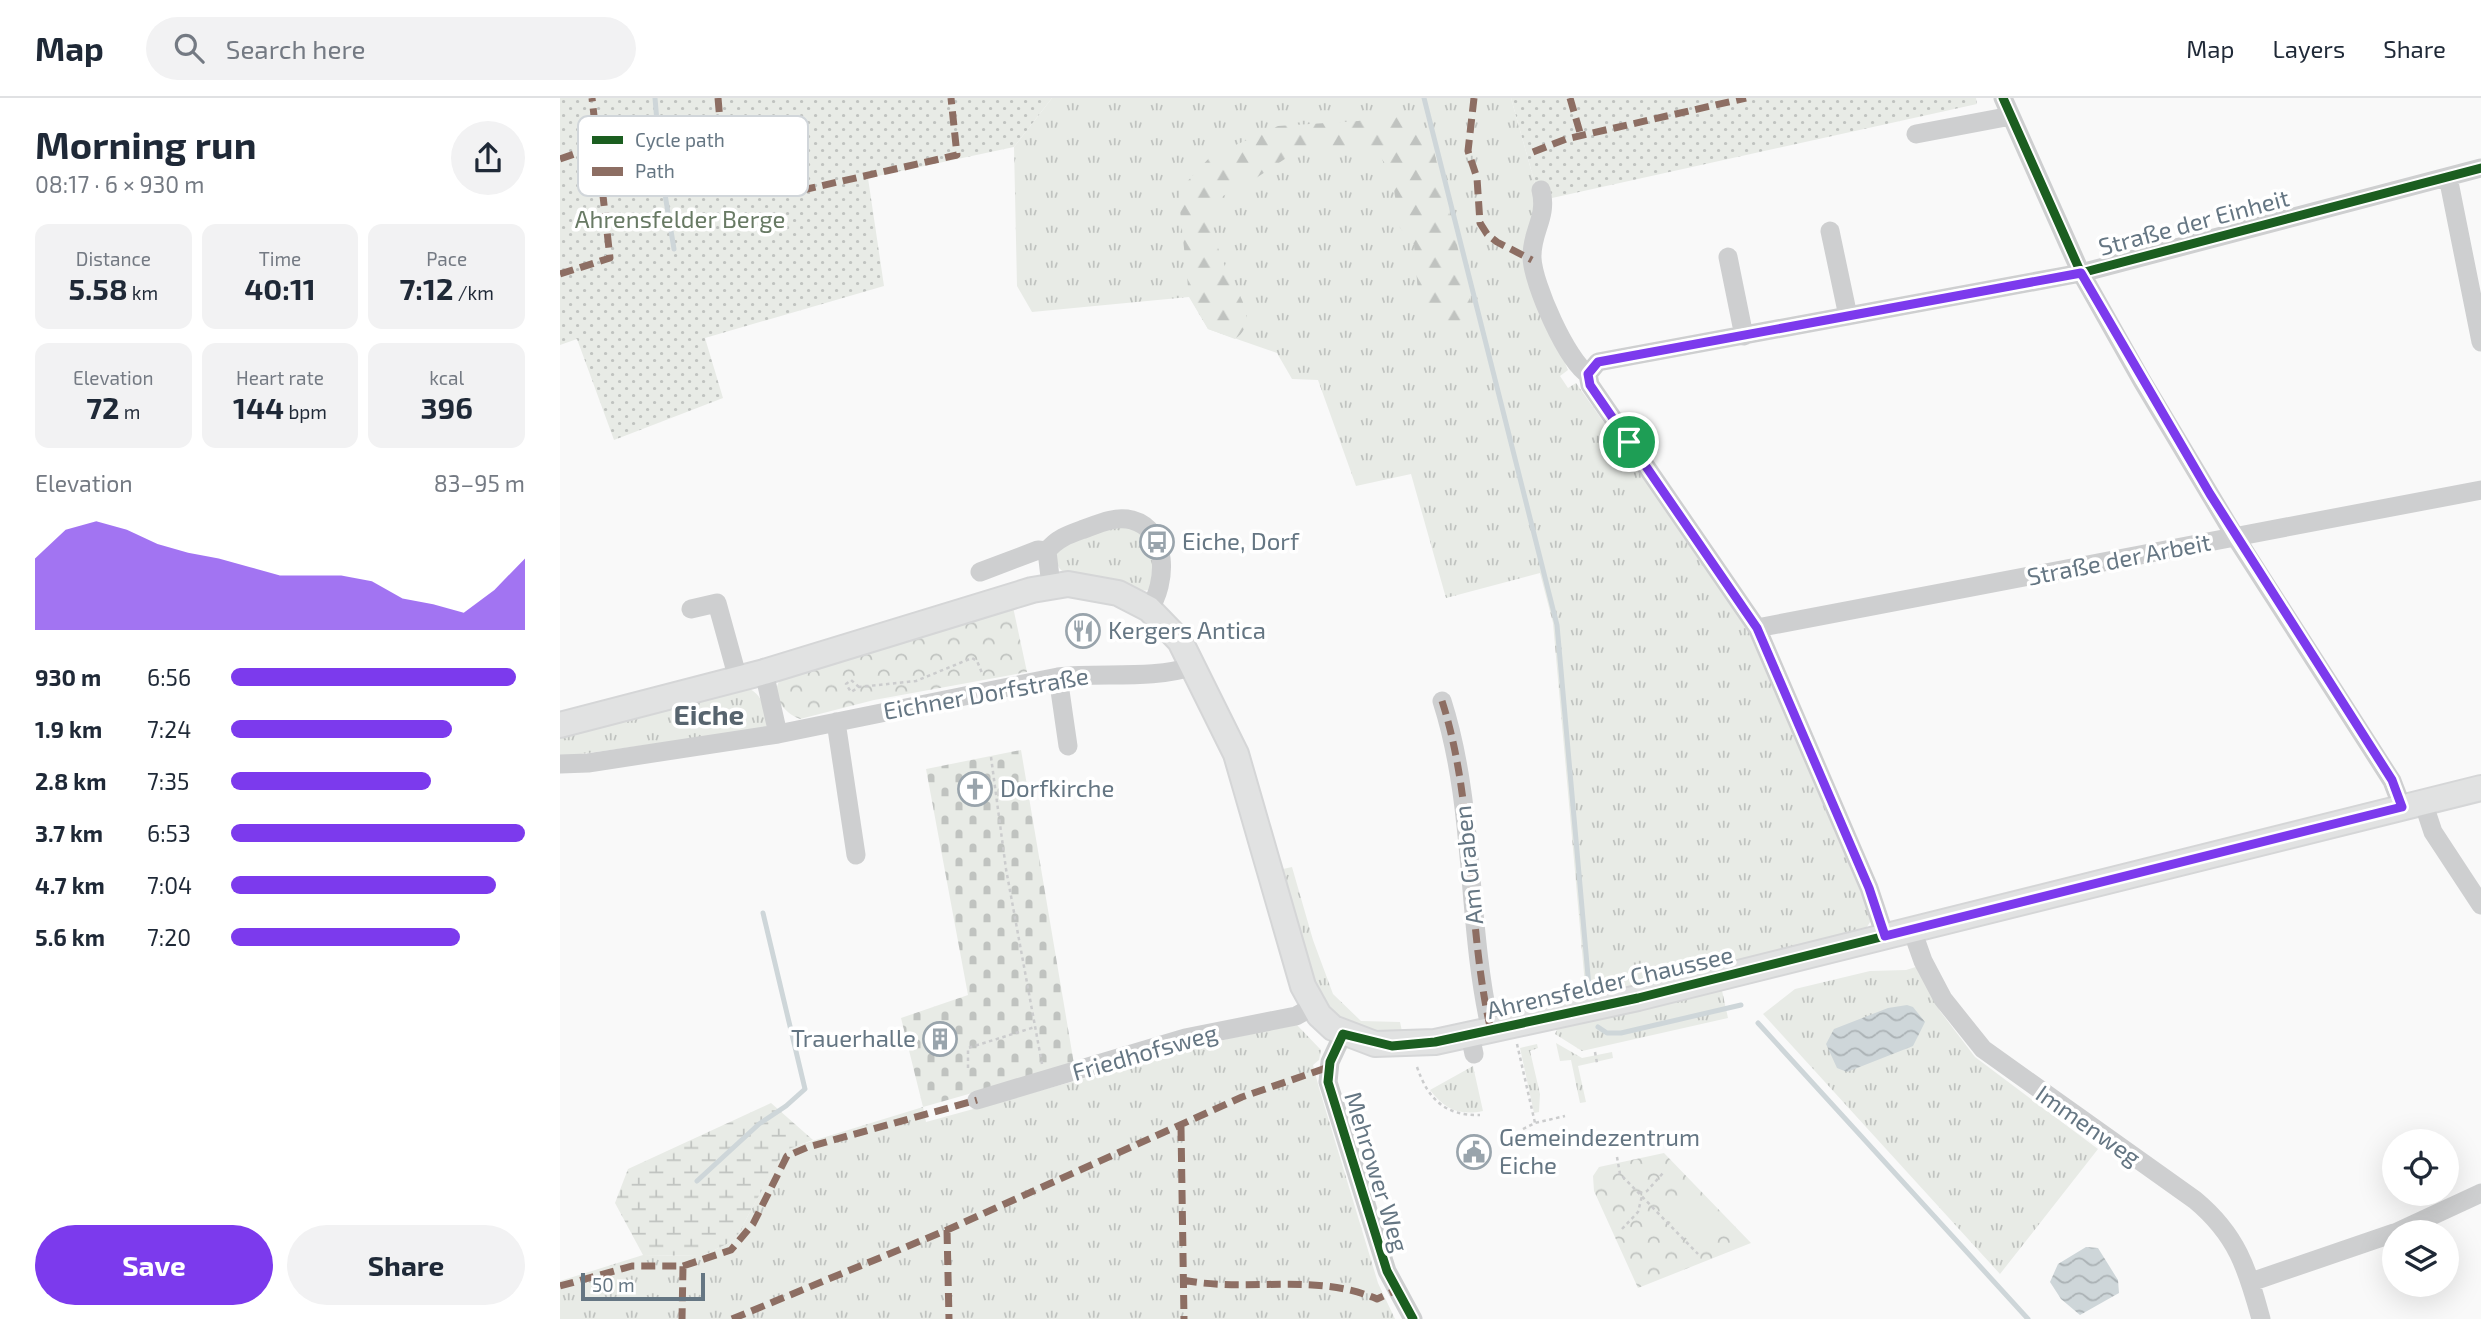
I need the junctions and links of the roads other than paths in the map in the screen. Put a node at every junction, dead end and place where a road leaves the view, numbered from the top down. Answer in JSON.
{"nodes":[{"id":1,"x":2007,"y":107,"type":"edge"},
{"id":2,"x":1916,"y":134,"type":"dead end"},
{"id":3,"x":2481,"y":168,"type":"edge"},
{"id":4,"x":2448,"y":177,"type":"junction"},
{"id":5,"x":1541,"y":190,"type":"dead end"},
{"id":6,"x":1830,"y":231,"type":"dead end"},
{"id":7,"x":1728,"y":257,"type":"dead end"},
{"id":8,"x":2081,"y":273,"type":"junction"},
{"id":9,"x":1848,"y":316,"type":"junction"},
{"id":10,"x":1744,"y":336,"type":"junction"},
{"id":11,"x":2481,"y":342,"type":"edge"},
{"id":12,"x":1581,"y":377,"type":"junction"},
{"id":13,"x":2481,"y":490,"type":"edge"},
{"id":14,"x":2236,"y":538,"type":"junction"},
{"id":15,"x":1047,"y":551,"type":"junction"},
{"id":16,"x":980,"y":572,"type":"dead end"},
{"id":17,"x":1051,"y":586,"type":"junction"},
{"id":18,"x":691,"y":609,"type":"dead end"},
{"id":19,"x":1149,"y":609,"type":"junction"},
{"id":20,"x":1757,"y":628,"type":"junction"},
{"id":21,"x":1194,"y":666,"type":"junction"},
{"id":22,"x":764,"y":672,"type":"junction"},
{"id":23,"x":1058,"y":677,"type":"junction"},
{"id":24,"x":737,"y":679,"type":"junction"},
{"id":25,"x":1442,"y":701,"type":"dead end"},
{"id":26,"x":836,"y":722,"type":"junction"},
{"id":27,"x":560,"y":725,"type":"edge"},
{"id":28,"x":784,"y":737,"type":"junction"},
{"id":29,"x":1068,"y":746,"type":"dead end"},
{"id":30,"x":560,"y":764,"type":"edge"},
{"id":31,"x":2481,"y":788,"type":"edge"},
{"id":32,"x":2413,"y":805,"type":"junction"},
{"id":33,"x":856,"y":855,"type":"dead end"},
{"id":34,"x":2481,"y":905,"type":"edge"},
{"id":35,"x":1912,"y":930,"type":"junction"},
{"id":36,"x":1885,"y":936,"type":"junction"},
{"id":37,"x":1314,"y":1006,"type":"junction"},
{"id":38,"x":1343,"y":1034,"type":"junction"},
{"id":39,"x":1479,"y":1040,"type":"junction"},
{"id":40,"x":977,"y":1100,"type":"dead end"},
{"id":41,"x":2481,"y":1193,"type":"edge"},
{"id":42,"x":2423,"y":1220,"type":"edge"},
{"id":43,"x":2382,"y":1238,"type":"edge"},
{"id":44,"x":2251,"y":1283,"type":"junction"},
{"id":45,"x":1413,"y":1319,"type":"edge"},
{"id":46,"x":2261,"y":1319,"type":"edge"}],
"edges":[{"from":1,"to":2,"type":"street"},
{"from":1,"to":8,"type":"street"},
{"from":3,"to":4,"type":"street","name":"Straße der Einheit"},
{"from":4,"to":8,"type":"street","name":"Straße der Einheit"},
{"from":4,"to":11,"type":"street"},
{"from":5,"to":12,"type":"street"},
{"from":6,"to":9,"type":"street"},
{"from":7,"to":10,"type":"street"},
{"from":8,"to":9,"type":"street","name":"Straße der Einheit"},
{"from":8,"to":14,"type":"street"},
{"from":9,"to":10,"type":"street","name":"Straße der Einheit"},
{"from":10,"to":12,"type":"street","name":"Straße der Einheit"},
{"from":12,"to":20,"type":"street"},
{"from":13,"to":14,"type":"street","name":"Straße der Arbeit"},
{"from":14,"to":20,"type":"street","name":"Straße der Arbeit"},
{"from":14,"to":32,"type":"street"},
{"from":15,"to":16,"type":"street"},
{"from":15,"to":17,"type":"street"},
{"from":15,"to":19,"type":"street"},
{"from":17,"to":19,"type":"main road"},
{"from":17,"to":22,"type":"main road"},
{"from":18,"to":24,"type":"street"},
{"from":19,"to":21,"type":"main road"},
{"from":20,"to":36,"type":"street"},
{"from":21,"to":23,"type":"street","name":"Eichner Dorfstraße"},
{"from":21,"to":37,"type":"main road"},
{"from":22,"to":24,"type":"main road"},
{"from":22,"to":28,"type":"street"},
{"from":23,"to":26,"type":"street","name":"Eichner Dorfstraße"},
{"from":23,"to":29,"type":"street"},
{"from":24,"to":27,"type":"main road"},
{"from":25,"to":39,"type":"street","name":"Am Graben"},
{"from":26,"to":28,"type":"street","name":"Eichner Dorfstraße"},
{"from":26,"to":33,"type":"street"},
{"from":28,"to":30,"type":"street","name":"Eichner Dorfstraße"},
{"from":31,"to":32,"type":"main road","name":"Ahrensfelder Chaussee"},
{"from":32,"to":34,"type":"street"},
{"from":32,"to":35,"type":"main road","name":"Ahrensfelder Chaussee"},
{"from":35,"to":36,"type":"main road","name":"Ahrensfelder Chaussee"},
{"from":35,"to":44,"type":"street","name":"Immenweg"},
{"from":36,"to":39,"type":"main road","name":"Ahrensfelder Chaussee"},
{"from":37,"to":38,"type":"main road"},
{"from":37,"to":40,"type":"street","name":"Friedhofsweg"},
{"from":38,"to":39,"type":"main road","name":"Ahrensfelder Chaussee"},
{"from":38,"to":45,"type":"street","name":"Mehrower Weg"},
{"from":41,"to":42,"type":"street"},
{"from":43,"to":44,"type":"street"},
{"from":44,"to":46,"type":"street","name":"Immenweg"}]}
